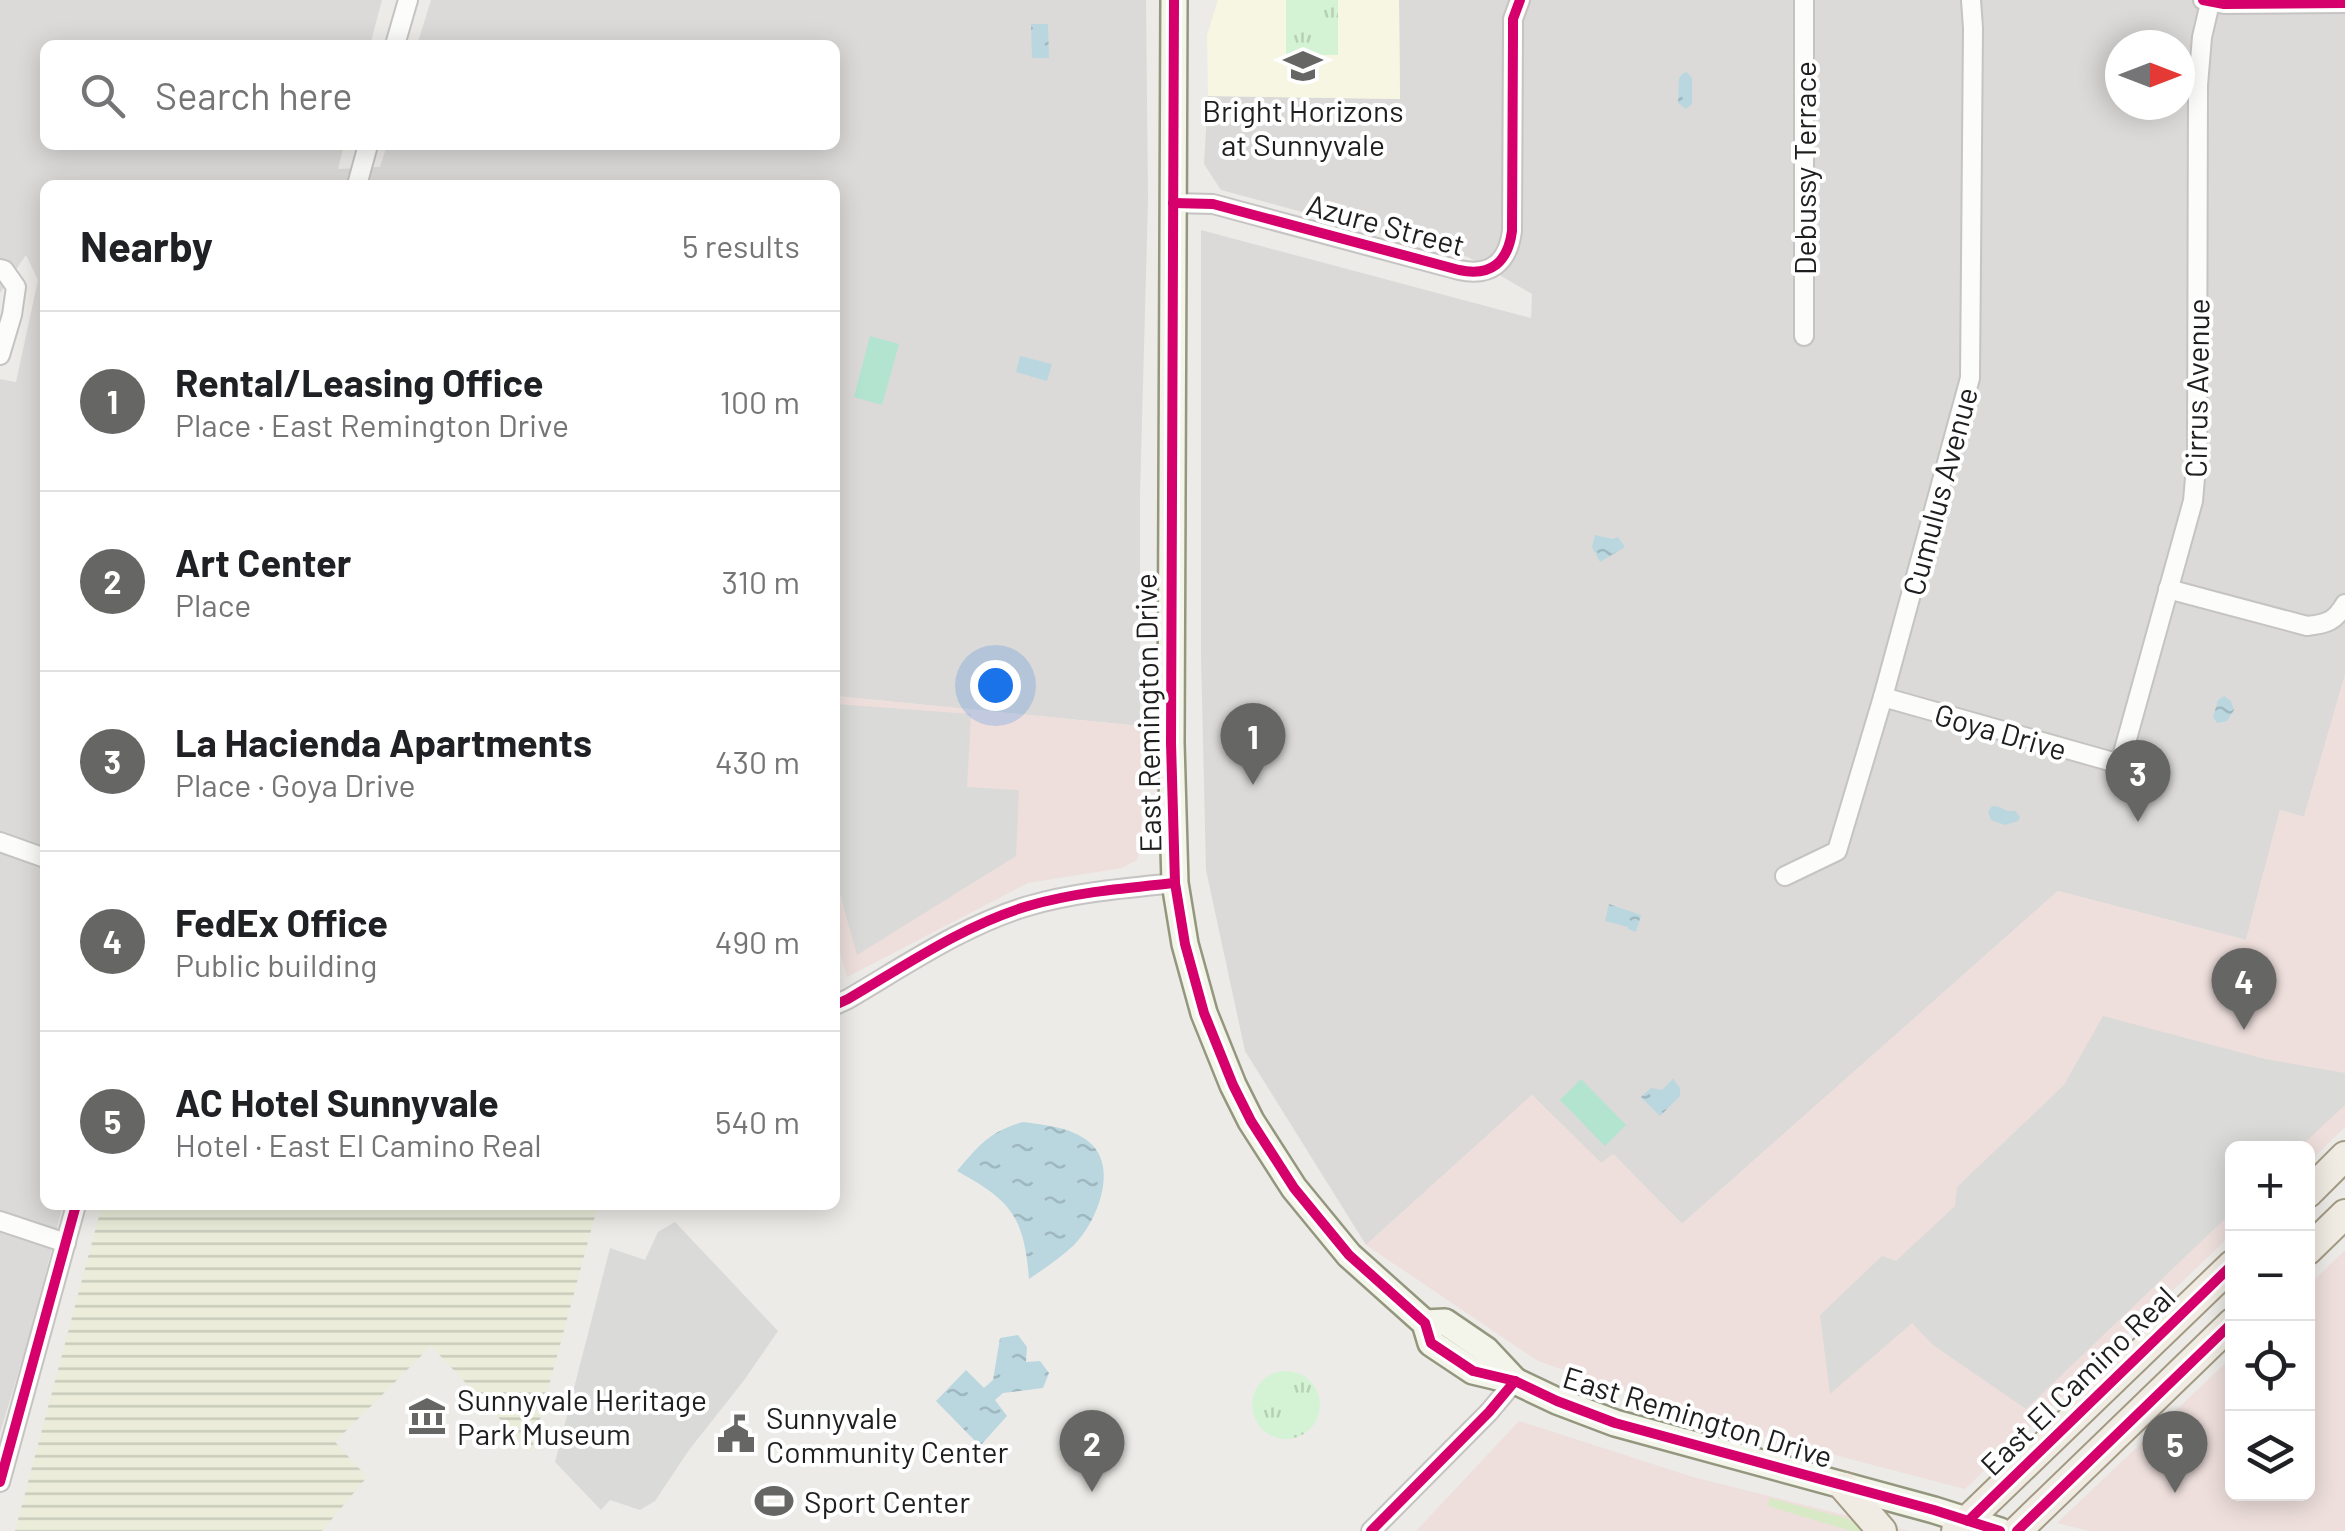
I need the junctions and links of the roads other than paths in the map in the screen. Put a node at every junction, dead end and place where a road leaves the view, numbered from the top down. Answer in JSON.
{"nodes":[{"id":1,"x":408,"y":0,"type":"edge"},
{"id":2,"x":1174,"y":0,"type":"edge"},
{"id":3,"x":1520,"y":0,"type":"edge"},
{"id":4,"x":1804,"y":0,"type":"edge"},
{"id":5,"x":1972,"y":0,"type":"edge"},
{"id":6,"x":2206,"y":1,"type":"edge"},
{"id":7,"x":2345,"y":3,"type":"edge"},
{"id":8,"x":396,"y":40,"type":"edge"},
{"id":9,"x":367,"y":150,"type":"edge"},
{"id":10,"x":358,"y":180,"type":"edge"},
{"id":11,"x":1173,"y":203,"type":"junction"},
{"id":12,"x":2,"y":270,"type":"edge"},
{"id":13,"x":1804,"y":336,"type":"dead end"},
{"id":14,"x":0,"y":356,"type":"edge"},
{"id":15,"x":2168,"y":589,"type":"junction"},
{"id":16,"x":2345,"y":604,"type":"edge"},
{"id":17,"x":1883,"y":697,"type":"junction"},
{"id":18,"x":2120,"y":764,"type":"joint"},
{"id":19,"x":0,"y":842,"type":"edge"},
{"id":20,"x":40,"y":856,"type":"edge"},
{"id":21,"x":1785,"y":876,"type":"dead end"},
{"id":22,"x":1175,"y":883,"type":"junction"},
{"id":23,"x":840,"y":1003,"type":"edge"},
{"id":24,"x":2345,"y":1156,"type":"edge"},
{"id":25,"x":2315,"y":1186,"type":"edge"},
{"id":26,"x":75,"y":1210,"type":"edge"},
{"id":27,"x":2345,"y":1214,"type":"edge"},
{"id":28,"x":0,"y":1222,"type":"edge"},
{"id":29,"x":66,"y":1243,"type":"junction"},
{"id":30,"x":2315,"y":1243,"type":"edge"},
{"id":31,"x":2225,"y":1272,"type":"edge"},
{"id":32,"x":2225,"y":1330,"type":"edge"},
{"id":33,"x":1515,"y":1381,"type":"junction"},
{"id":34,"x":0,"y":1482,"type":"edge"},
{"id":35,"x":1844,"y":1487,"type":"junction"},
{"id":36,"x":1962,"y":1526,"type":"edge"},
{"id":37,"x":1371,"y":1531,"type":"edge"},
{"id":38,"x":1882,"y":1531,"type":"edge"},
{"id":39,"x":2000,"y":1531,"type":"edge"},
{"id":40,"x":2018,"y":1531,"type":"edge"}],
"edges":[{"from":1,"to":8,"type":"street"},
{"from":2,"to":11,"type":"main road","name":"East Remington Drive"},
{"from":3,"to":11,"type":"street","name":"Azure Street"},
{"from":4,"to":13,"type":"street","name":"Debussy Terrace"},
{"from":5,"to":17,"type":"street","name":"Cumulus Avenue"},
{"from":6,"to":7,"type":"street"},
{"from":6,"to":15,"type":"street","name":"Cirrus Avenue"},
{"from":9,"to":10,"type":"street"},
{"from":11,"to":22,"type":"main road","name":"East Remington Drive"},
{"from":12,"to":14,"type":"street"},
{"from":15,"to":16,"type":"street"},
{"from":15,"to":18,"type":"street","name":"Cirrus Avenue"},
{"from":17,"to":18,"type":"street","name":"Goya Drive"},
{"from":17,"to":21,"type":"street","name":"Cumulus Avenue"},
{"from":19,"to":20,"type":"street"},
{"from":22,"to":23,"type":"street"},
{"from":22,"to":33,"type":"main road","name":"East Remington Drive"},
{"from":24,"to":25,"type":"main road"},
{"from":26,"to":29,"type":"street"},
{"from":27,"to":30,"type":"main road"},
{"from":28,"to":29,"type":"street"},
{"from":29,"to":34,"type":"street"},
{"from":31,"to":36,"type":"main road","name":"East El Camino Real"},
{"from":32,"to":40,"type":"main road"},
{"from":33,"to":35,"type":"main road","name":"East Remington Drive"},
{"from":33,"to":37,"type":"street"},
{"from":35,"to":36,"type":"main road","name":"East Remington Drive"},
{"from":35,"to":38,"type":"main road"},
{"from":36,"to":39,"type":"main road","name":"East Remington Drive"}]}
